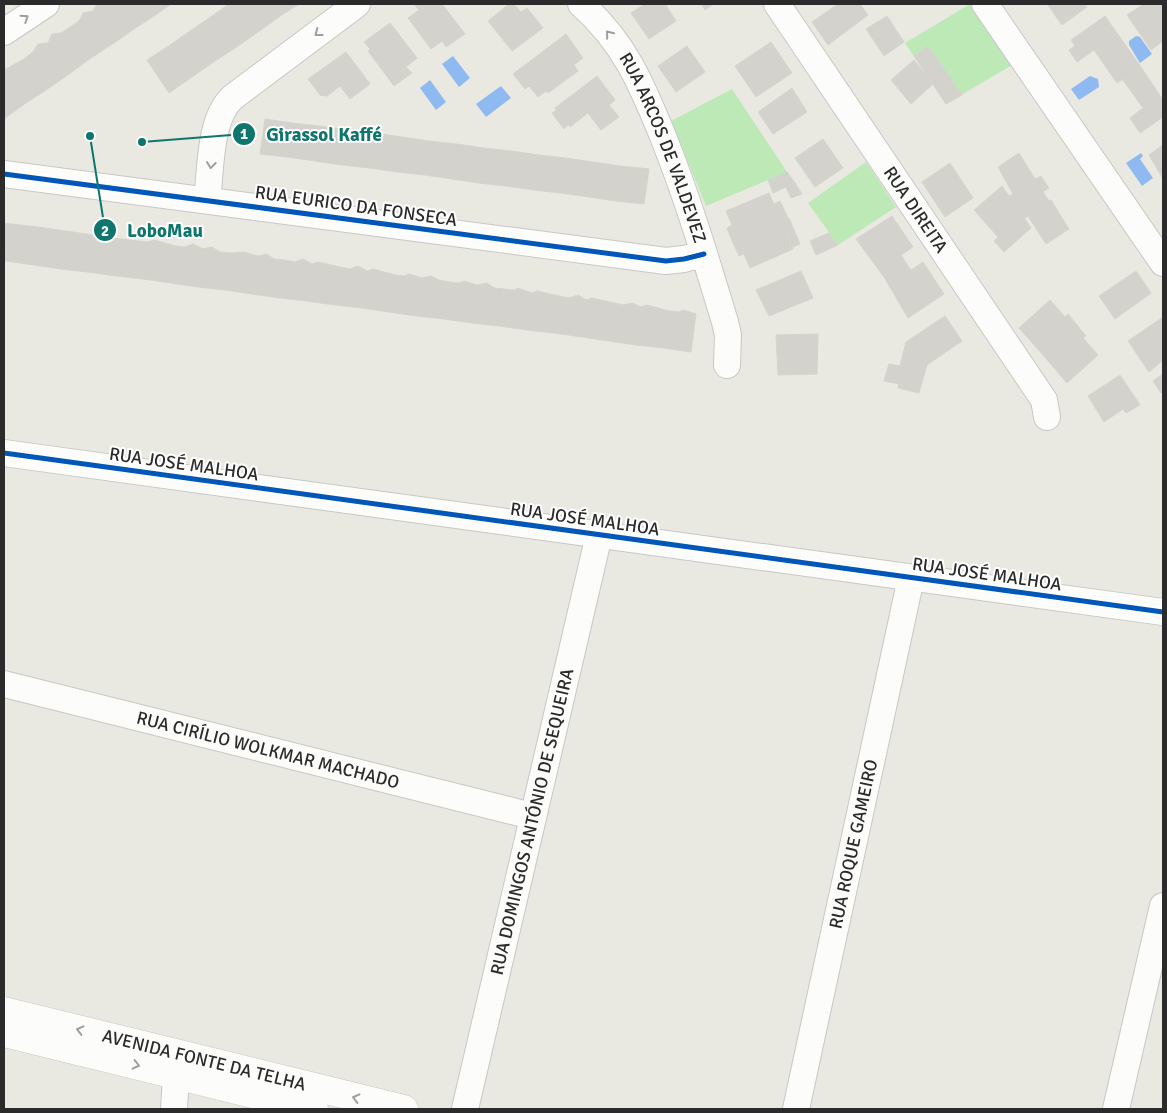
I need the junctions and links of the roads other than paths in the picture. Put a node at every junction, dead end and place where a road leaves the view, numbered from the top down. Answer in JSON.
{"nodes":[{"id":1,"x":46,"y":4,"type":"edge"},
{"id":2,"x":357,"y":4,"type":"edge"},
{"id":3,"x":581,"y":4,"type":"edge"},
{"id":4,"x":777,"y":4,"type":"edge"},
{"id":5,"x":986,"y":4,"type":"edge"},
{"id":6,"x":4,"y":32,"type":"edge"},
{"id":7,"x":4,"y":174,"type":"edge"},
{"id":8,"x":207,"y":200,"type":"junction"},
{"id":9,"x":704,"y":254,"type":"junction"},
{"id":10,"x":1163,"y":263,"type":"edge"},
{"id":11,"x":727,"y":365,"type":"dead end"},
{"id":12,"x":1047,"y":417,"type":"dead end"},
{"id":13,"x":4,"y":453,"type":"edge"},
{"id":14,"x":599,"y":535,"type":"junction"},
{"id":15,"x":911,"y":578,"type":"junction"},
{"id":16,"x":1163,"y":612,"type":"edge"},
{"id":17,"x":4,"y":684,"type":"edge"},
{"id":18,"x":532,"y":816,"type":"junction"},
{"id":19,"x":1163,"y":906,"type":"edge"},
{"id":20,"x":4,"y":1011,"type":"edge"},
{"id":21,"x":4,"y":1033,"type":"edge"},
{"id":22,"x":176,"y":1075,"type":"junction"},
{"id":23,"x":174,"y":1109,"type":"edge"},
{"id":24,"x":314,"y":1109,"type":"edge"},
{"id":25,"x":404,"y":1109,"type":"edge"},
{"id":26,"x":465,"y":1109,"type":"edge"},
{"id":27,"x":796,"y":1109,"type":"edge"},
{"id":28,"x":1116,"y":1109,"type":"edge"}],
"edges":[{"from":6,"to":1,"type":"street","one_way":true},
{"from":2,"to":8,"type":"street","one_way":true},
{"from":9,"to":3,"type":"street","name":"RUA ARCOS DE VALDEVEZ","one_way":true},
{"from":4,"to":12,"type":"street","name":"RUA DIREITA"},
{"from":5,"to":10,"type":"street"},
{"from":7,"to":8,"type":"street","name":"RUA EURICO DA FONSECA"},
{"from":8,"to":9,"type":"street","name":"RUA EURICO DA FONSECA"},
{"from":9,"to":11,"type":"street","name":"RUA ARCOS DE VALDEVEZ"},
{"from":13,"to":14,"type":"street","name":"RUA JOSÉ MALHOA"},
{"from":14,"to":15,"type":"street","name":"RUA JOSÉ MALHOA"},
{"from":14,"to":18,"type":"street","name":"RUA DOMINGOS ANTÓNIO DE SEQUEIRA"},
{"from":15,"to":16,"type":"street","name":"RUA JOSÉ MALHOA"},
{"from":15,"to":27,"type":"street","name":"RUA ROQUE GAMEIRO"},
{"from":17,"to":18,"type":"street","name":"RUA CIRÍLIO WOLKMAR MACHADO"},
{"from":18,"to":26,"type":"street","name":"RUA DOMINGOS ANTÓNIO DE SEQUEIRA"},
{"from":19,"to":28,"type":"street"},
{"from":25,"to":20,"type":"main road","name":"AVENIDA FONTE DA TELHA","one_way":true},
{"from":21,"to":22,"type":"main road","name":"AVENIDA FONTE DA TELHA","one_way":true},
{"from":22,"to":23,"type":"street"},
{"from":22,"to":24,"type":"main road","name":"AVENIDA FONTE DA TELHA"}]}
